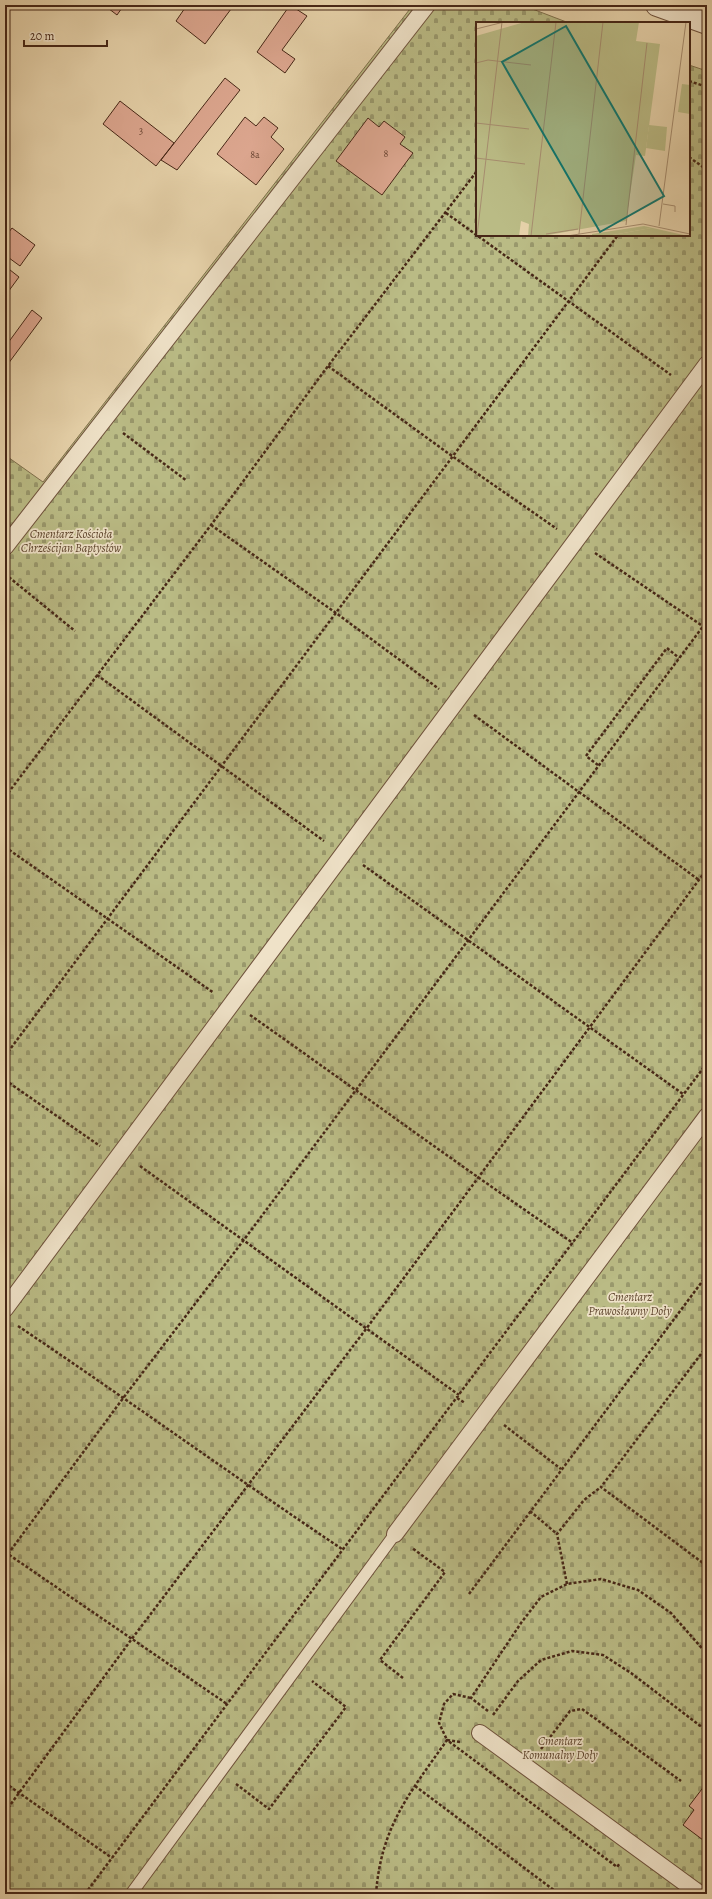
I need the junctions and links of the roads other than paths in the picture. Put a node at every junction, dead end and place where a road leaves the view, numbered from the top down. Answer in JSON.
{"nodes":[{"id":1,"x":427,"y":5,"type":"edge"},
{"id":2,"x":657,"y":5,"type":"edge"},
{"id":3,"x":707,"y":23,"type":"edge"},
{"id":4,"x":707,"y":364,"type":"edge"},
{"id":5,"x":5,"y":547,"type":"edge"},
{"id":6,"x":707,"y":1116,"type":"edge"},
{"id":7,"x":8,"y":1315,"type":"edge"},
{"id":8,"x":395,"y":1534,"type":"joint"},
{"id":9,"x":480,"y":1733,"type":"road end"},
{"id":10,"x":131,"y":1894,"type":"edge"},
{"id":11,"x":700,"y":1894,"type":"edge"}],
"edges":[{"from":1,"to":5,"type":"street"},
{"from":2,"to":3,"type":"street"},
{"from":4,"to":7,"type":"street"},
{"from":6,"to":8,"type":"street"},
{"from":8,"to":10,"type":"lane"},
{"from":9,"to":11,"type":"street"}]}
